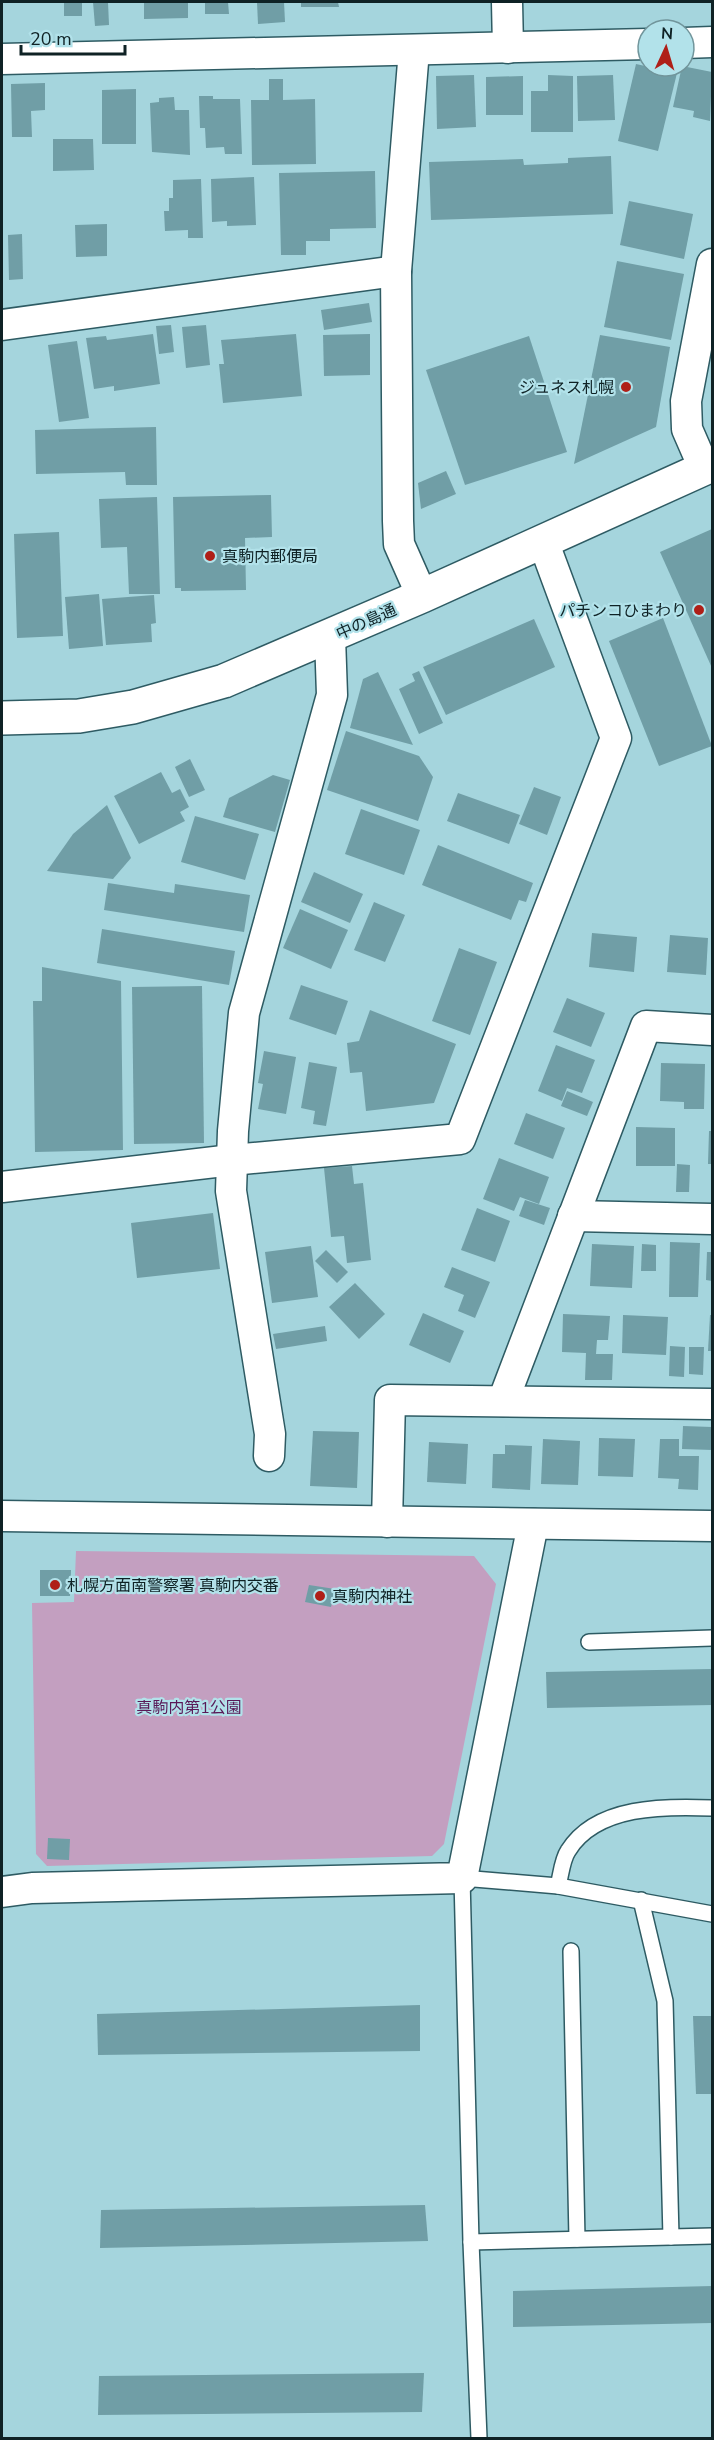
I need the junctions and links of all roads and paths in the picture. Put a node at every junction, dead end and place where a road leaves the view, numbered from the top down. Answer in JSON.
{"nodes":[{"id":1,"x":507,"y":2,"type":"edge"},
{"id":2,"x":712,"y":42,"type":"edge"},
{"id":3,"x":696,"y":43,"type":"edge"},
{"id":4,"x":636,"y":44,"type":"edge"},
{"id":5,"x":508,"y":48,"type":"junction"},
{"id":6,"x":414,"y":50,"type":"junction"},
{"id":7,"x":2,"y":59,"type":"edge"},
{"id":8,"x":712,"y":264,"type":"edge"},
{"id":9,"x":396,"y":271,"type":"junction"},
{"id":10,"x":2,"y":325,"type":"edge"},
{"id":11,"x":708,"y":466,"type":"edge"},
{"id":12,"x":543,"y":541,"type":"junction"},
{"id":13,"x":422,"y":596,"type":"junction"},
{"id":14,"x":330,"y":637,"type":"junction"},
{"id":15,"x":2,"y":718,"type":"edge"},
{"id":16,"x":712,"y":1030,"type":"edge"},
{"id":17,"x":232,"y":1160,"type":"junction"},
{"id":18,"x":2,"y":1187,"type":"edge"},
{"id":19,"x":573,"y":1216,"type":"junction"},
{"id":20,"x":712,"y":1219,"type":"edge"},
{"id":21,"x":503,"y":1401,"type":"junction"},
{"id":22,"x":712,"y":1404,"type":"edge"},
{"id":23,"x":269,"y":1456,"type":"dead end"},
{"id":24,"x":2,"y":1516,"type":"edge"},
{"id":25,"x":387,"y":1522,"type":"junction"},
{"id":26,"x":533,"y":1524,"type":"junction"},
{"id":27,"x":712,"y":1526,"type":"edge"},
{"id":28,"x":712,"y":1638,"type":"edge"},
{"id":29,"x":589,"y":1642,"type":"dead end"},
{"id":30,"x":712,"y":1808,"type":"edge"},
{"id":31,"x":462,"y":1878,"type":"junction"},
{"id":32,"x":558,"y":1886,"type":"junction"},
{"id":33,"x":2,"y":1892,"type":"edge"},
{"id":34,"x":641,"y":1900,"type":"junction"},
{"id":35,"x":712,"y":1914,"type":"edge"},
{"id":36,"x":571,"y":1951,"type":"dead end"},
{"id":37,"x":712,"y":2236,"type":"edge"},
{"id":38,"x":672,"y":2237,"type":"junction"},
{"id":39,"x":577,"y":2240,"type":"junction"},
{"id":40,"x":471,"y":2242,"type":"junction"},
{"id":41,"x":479,"y":2439,"type":"edge"}],
"edges":[{"from":1,"to":5,"type":"street"},
{"from":2,"to":3,"type":"street"},
{"from":4,"to":5,"type":"street"},
{"from":5,"to":6,"type":"street"},
{"from":6,"to":7,"type":"street"},
{"from":6,"to":9,"type":"street"},
{"from":8,"to":11,"type":"street"},
{"from":9,"to":10,"type":"street"},
{"from":9,"to":13,"type":"street"},
{"from":11,"to":12,"type":"highway","name":"中の島通"},
{"from":12,"to":13,"type":"highway","name":"中の島通"},
{"from":12,"to":17,"type":"street"},
{"from":13,"to":14,"type":"highway","name":"中の島通"},
{"from":14,"to":15,"type":"highway","name":"中の島通"},
{"from":14,"to":17,"type":"street"},
{"from":16,"to":19,"type":"street"},
{"from":17,"to":18,"type":"street"},
{"from":17,"to":23,"type":"street"},
{"from":19,"to":20,"type":"street"},
{"from":19,"to":21,"type":"street"},
{"from":21,"to":22,"type":"street"},
{"from":21,"to":25,"type":"street"},
{"from":24,"to":25,"type":"street"},
{"from":25,"to":26,"type":"street"},
{"from":26,"to":27,"type":"street"},
{"from":26,"to":31,"type":"street"},
{"from":28,"to":29,"type":"lane"},
{"from":30,"to":32,"type":"lane"},
{"from":31,"to":32,"type":"lane"},
{"from":31,"to":33,"type":"street"},
{"from":31,"to":40,"type":"lane"},
{"from":32,"to":34,"type":"lane"},
{"from":34,"to":35,"type":"lane"},
{"from":34,"to":38,"type":"lane"},
{"from":36,"to":39,"type":"lane"},
{"from":37,"to":38,"type":"lane"},
{"from":38,"to":39,"type":"lane"},
{"from":39,"to":40,"type":"lane"},
{"from":40,"to":41,"type":"lane"}]}
